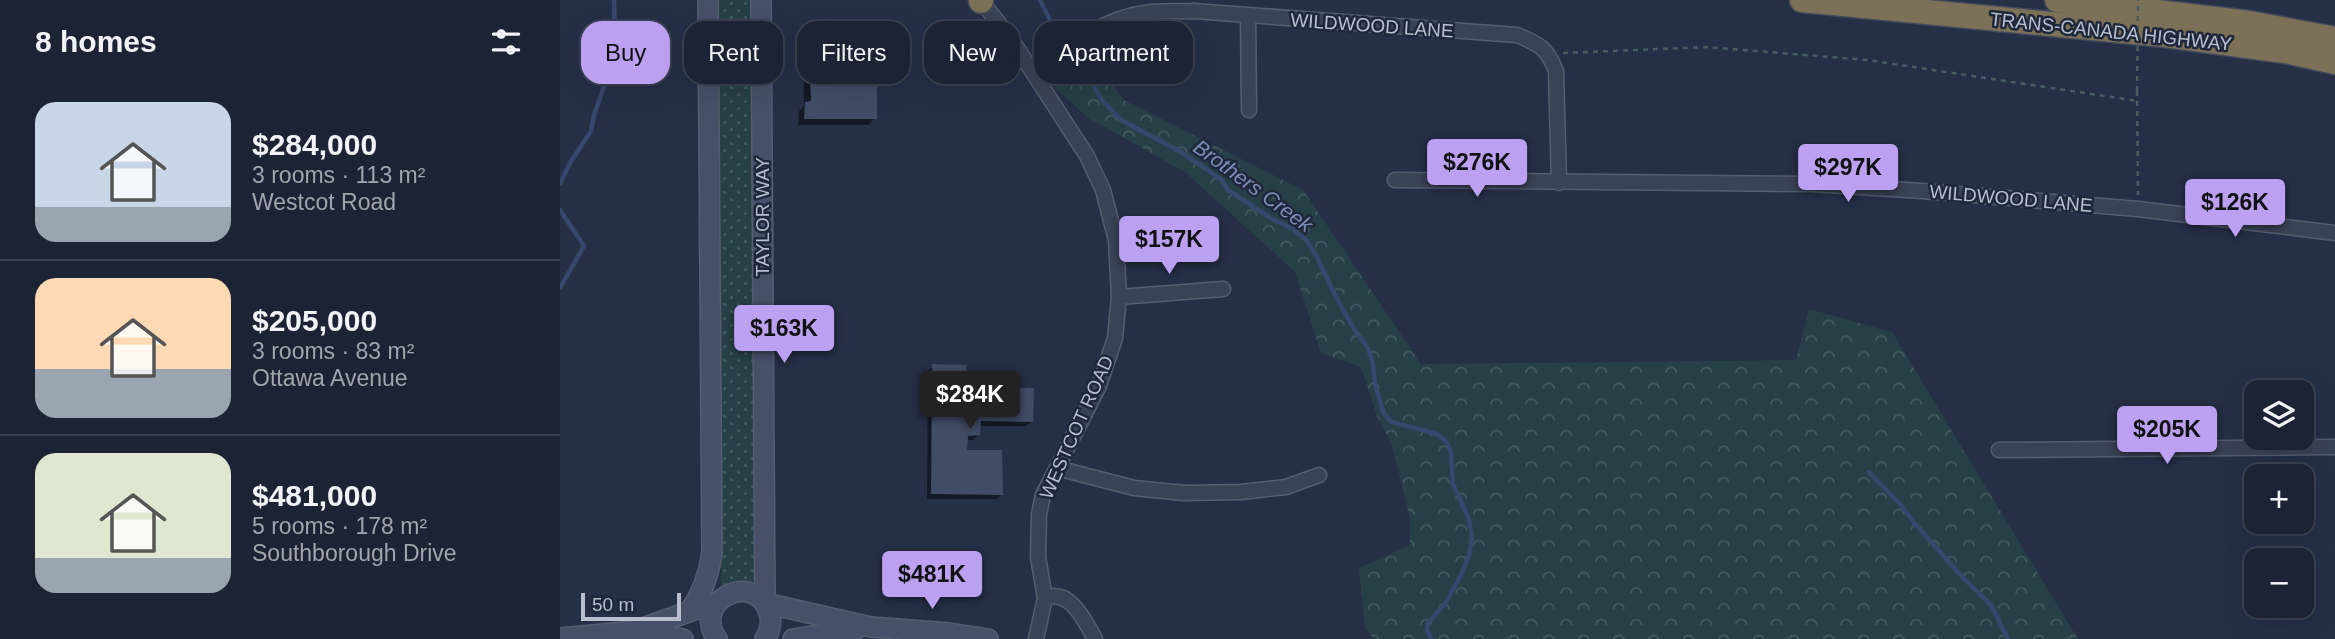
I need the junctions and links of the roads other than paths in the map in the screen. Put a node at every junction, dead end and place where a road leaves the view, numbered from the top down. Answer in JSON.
{"nodes":[{"id":1,"x":708,"y":0,"type":"edge"},
{"id":2,"x":981,"y":0,"type":"edge"},
{"id":3,"x":1802,"y":0,"type":"edge"},
{"id":4,"x":2057,"y":0,"type":"edge"},
{"id":5,"x":763,"y":4,"type":"edge"},
{"id":6,"x":1248,"y":16,"type":"junction"},
{"id":7,"x":1112,"y":21,"type":"edge"},
{"id":8,"x":2335,"y":39,"type":"edge"},
{"id":9,"x":2335,"y":62,"type":"edge"},
{"id":10,"x":1034,"y":73,"type":"edge"},
{"id":11,"x":1041,"y":84,"type":"edge"},
{"id":12,"x":1249,"y":110,"type":"dead end"},
{"id":13,"x":1395,"y":180,"type":"dead end"},
{"id":14,"x":1559,"y":183,"type":"junction"},
{"id":15,"x":2335,"y":233,"type":"edge"},
{"id":16,"x":1223,"y":289,"type":"dead end"},
{"id":17,"x":1119,"y":298,"type":"junction"},
{"id":18,"x":2335,"y":447,"type":"edge"},
{"id":19,"x":1999,"y":450,"type":"dead end"},
{"id":20,"x":1056,"y":468,"type":"junction"},
{"id":21,"x":1318,"y":475,"type":"dead end"},
{"id":22,"x":712,"y":553,"type":"junction"},
{"id":23,"x":1045,"y":598,"type":"junction"},
{"id":24,"x":717,"y":602,"type":"junction"},
{"id":25,"x":765,"y":603,"type":"junction"},
{"id":26,"x":690,"y":611,"type":"junction"},
{"id":27,"x":871,"y":627,"type":"junction"},
{"id":28,"x":634,"y":631,"type":"junction"},
{"id":29,"x":560,"y":638,"type":"edge"},
{"id":30,"x":683,"y":639,"type":"edge"},
{"id":31,"x":717,"y":639,"type":"edge"},
{"id":32,"x":765,"y":639,"type":"edge"},
{"id":33,"x":793,"y":639,"type":"edge"},
{"id":34,"x":988,"y":639,"type":"edge"},
{"id":35,"x":1036,"y":639,"type":"edge"},
{"id":36,"x":1095,"y":639,"type":"edge"}],
"edges":[{"from":1,"to":22,"type":"street"},
{"from":2,"to":10,"type":"street","name":"WESTCOT ROAD"},
{"from":3,"to":9,"type":"highway","name":"TRANS-CANADA HIGHWAY"},
{"from":4,"to":8,"type":"highway","name":"TRANS-CANADA HIGHWAY"},
{"from":5,"to":25,"type":"street","name":"TAYLOR WAY"},
{"from":6,"to":7,"type":"street","name":"WILDWOOD LANE"},
{"from":6,"to":12,"type":"street"},
{"from":6,"to":14,"type":"street","name":"WILDWOOD LANE"},
{"from":11,"to":17,"type":"street","name":"WESTCOT ROAD"},
{"from":13,"to":14,"type":"street","name":"WILDWOOD LANE"},
{"from":14,"to":15,"type":"street","name":"WILDWOOD LANE"},
{"from":16,"to":17,"type":"street"},
{"from":17,"to":20,"type":"street","name":"WESTCOT ROAD"},
{"from":18,"to":19,"type":"street"},
{"from":20,"to":21,"type":"street"},
{"from":20,"to":23,"type":"street","name":"WESTCOT ROAD"},
{"from":22,"to":24,"type":"street"},
{"from":22,"to":26,"type":"street"},
{"from":23,"to":35,"type":"street","name":"WESTCOT ROAD"},
{"from":23,"to":36,"type":"street"},
{"from":24,"to":25,"type":"street"},
{"from":24,"to":26,"type":"street"},
{"from":24,"to":31,"type":"street"},
{"from":25,"to":27,"type":"street"},
{"from":25,"to":32,"type":"street","name":"TAYLOR WAY"},
{"from":26,"to":28,"type":"street"},
{"from":27,"to":33,"type":"street"},
{"from":27,"to":34,"type":"street"},
{"from":28,"to":29,"type":"street"},
{"from":28,"to":30,"type":"street"}]}
